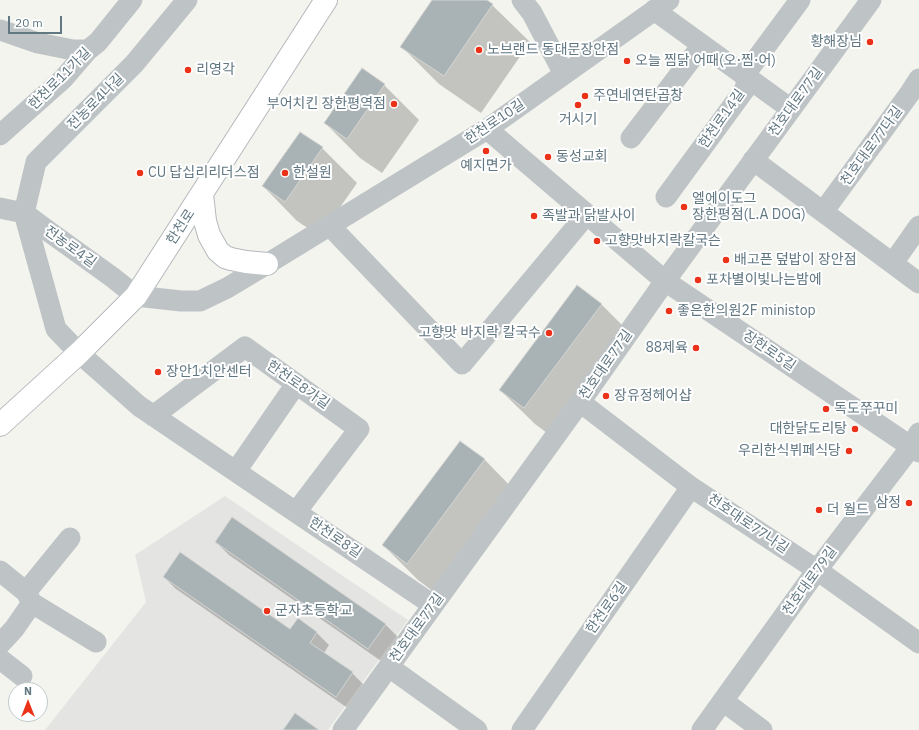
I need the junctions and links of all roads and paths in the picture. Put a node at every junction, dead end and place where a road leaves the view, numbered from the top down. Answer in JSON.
{"nodes":[{"id":1,"x":132,"y":0,"type":"edge"},
{"id":2,"x":186,"y":0,"type":"edge"},
{"id":3,"x":326,"y":0,"type":"edge"},
{"id":4,"x":522,"y":0,"type":"edge"},
{"id":5,"x":800,"y":0,"type":"edge"},
{"id":6,"x":871,"y":0,"type":"edge"},
{"id":7,"x":661,"y":5,"type":"edge"},
{"id":8,"x":0,"y":30,"type":"edge"},
{"id":9,"x":702,"y":45,"type":"junction"},
{"id":10,"x":88,"y":50,"type":"junction"},
{"id":11,"x":564,"y":74,"type":"junction"},
{"id":12,"x":747,"y":77,"type":"junction"},
{"id":13,"x":919,"y":79,"type":"edge"},
{"id":14,"x":791,"y":109,"type":"junction"},
{"id":15,"x":487,"y":129,"type":"junction"},
{"id":16,"x":0,"y":135,"type":"edge"},
{"id":17,"x":631,"y":138,"type":"dead end"},
{"id":18,"x":753,"y":160,"type":"junction"},
{"id":19,"x":202,"y":194,"type":"junction"},
{"id":20,"x":666,"y":197,"type":"dead end"},
{"id":21,"x":0,"y":208,"type":"edge"},
{"id":22,"x":824,"y":212,"type":"junction"},
{"id":23,"x":24,"y":213,"type":"junction"},
{"id":24,"x":587,"y":214,"type":"junction"},
{"id":25,"x":330,"y":226,"type":"junction"},
{"id":26,"x":919,"y":226,"type":"edge"},
{"id":27,"x":893,"y":263,"type":"junction"},
{"id":28,"x":267,"y":264,"type":"junction"},
{"id":29,"x":665,"y":281,"type":"junction"},
{"id":30,"x":919,"y":282,"type":"edge"},
{"id":31,"x":136,"y":296,"type":"junction"},
{"id":32,"x":79,"y":353,"type":"junction"},
{"id":33,"x":296,"y":384,"type":"junction"},
{"id":34,"x":580,"y":402,"type":"junction"},
{"id":35,"x":153,"y":416,"type":"junction"},
{"id":36,"x":0,"y":425,"type":"edge"},
{"id":37,"x":916,"y":444,"type":"edge"},
{"id":38,"x":236,"y":471,"type":"junction"},
{"id":39,"x":691,"y":487,"type":"junction"},
{"id":40,"x":296,"y":512,"type":"junction"},
{"id":41,"x":70,"y":538,"type":"dead end"},
{"id":42,"x":817,"y":570,"type":"junction"},
{"id":43,"x":0,"y":571,"type":"edge"},
{"id":44,"x":29,"y":597,"type":"junction"},
{"id":45,"x":434,"y":605,"type":"junction"},
{"id":46,"x":96,"y":642,"type":"dead end"},
{"id":47,"x":919,"y":643,"type":"edge"},
{"id":48,"x":0,"y":644,"type":"edge"},
{"id":49,"x":0,"y":659,"type":"edge"},
{"id":50,"x":389,"y":667,"type":"junction"},
{"id":51,"x":22,"y":676,"type":"dead end"},
{"id":52,"x":723,"y":701,"type":"junction"},
{"id":53,"x":343,"y":730,"type":"edge"},
{"id":54,"x":477,"y":730,"type":"edge"},
{"id":55,"x":522,"y":730,"type":"edge"},
{"id":56,"x":702,"y":730,"type":"edge"},
{"id":57,"x":762,"y":730,"type":"edge"}],
"edges":[{"from":1,"to":10,"type":"street","name":"한천로11가길"},
{"from":2,"to":23,"type":"street","name":"전농로4나길"},
{"from":3,"to":19,"type":"main road","name":"한천로"},
{"from":4,"to":11,"type":"street"},
{"from":5,"to":12,"type":"street","name":"한천로14길"},
{"from":6,"to":14,"type":"street","name":"천호대로77길"},
{"from":7,"to":9,"type":"street","name":"한천로10길"},
{"from":7,"to":11,"type":"street","name":"한천로10길"},
{"from":8,"to":10,"type":"street"},
{"from":9,"to":12,"type":"street","name":"한천로10길"},
{"from":9,"to":17,"type":"street"},
{"from":10,"to":16,"type":"street","name":"한천로11가길"},
{"from":11,"to":15,"type":"street","name":"한천로10길"},
{"from":12,"to":14,"type":"street","name":"한천로10길"},
{"from":12,"to":20,"type":"street","name":"한천로14길"},
{"from":13,"to":22,"type":"street","name":"천호대로77다길"},
{"from":14,"to":18,"type":"street","name":"천호대로77길"},
{"from":15,"to":24,"type":"street","name":"장한로5길"},
{"from":15,"to":25,"type":"street","name":"한천로10길"},
{"from":18,"to":22,"type":"street"},
{"from":18,"to":29,"type":"street","name":"천호대로77길"},
{"from":19,"to":28,"type":"main road"},
{"from":19,"to":31,"type":"main road","name":"한천로"},
{"from":21,"to":23,"type":"street","name":"전농로4길"},
{"from":22,"to":27,"type":"street"},
{"from":23,"to":31,"type":"street","name":"전농로4길"},
{"from":23,"to":32,"type":"street","name":"한천로8길"},
{"from":24,"to":25,"type":"street"},
{"from":24,"to":29,"type":"street","name":"장한로5길"},
{"from":25,"to":28,"type":"street","name":"한천로10길"},
{"from":26,"to":27,"type":"street"},
{"from":27,"to":30,"type":"street"},
{"from":28,"to":31,"type":"street","name":"한천로10길"},
{"from":29,"to":34,"type":"street","name":"천호대로77길"},
{"from":29,"to":37,"type":"street","name":"장한로5길"},
{"from":31,"to":32,"type":"main road","name":"한천로"},
{"from":32,"to":35,"type":"street","name":"한천로8길"},
{"from":32,"to":36,"type":"main road","name":"한천로"},
{"from":33,"to":35,"type":"street","name":"한천로8가길"},
{"from":33,"to":38,"type":"street"},
{"from":33,"to":40,"type":"street","name":"한천로8가길"},
{"from":34,"to":39,"type":"street","name":"천호대로77나길"},
{"from":34,"to":45,"type":"street","name":"천호대로77길"},
{"from":35,"to":38,"type":"street","name":"한천로8길"},
{"from":37,"to":42,"type":"street","name":"천호대로79길"},
{"from":38,"to":40,"type":"street","name":"한천로8길"},
{"from":39,"to":42,"type":"street","name":"천호대로77나길"},
{"from":39,"to":55,"type":"street","name":"한천로6길"},
{"from":40,"to":45,"type":"street","name":"한천로8길"},
{"from":41,"to":44,"type":"street"},
{"from":42,"to":47,"type":"street","name":"천호대로77나길"},
{"from":42,"to":52,"type":"street","name":"천호대로79길"},
{"from":43,"to":44,"type":"street"},
{"from":44,"to":46,"type":"street"},
{"from":44,"to":48,"type":"street"},
{"from":45,"to":50,"type":"street","name":"천호대로77길"},
{"from":49,"to":51,"type":"street"},
{"from":50,"to":53,"type":"street","name":"천호대로77길"},
{"from":50,"to":54,"type":"street"},
{"from":52,"to":56,"type":"street","name":"천호대로79길"},
{"from":52,"to":57,"type":"street"}]}
